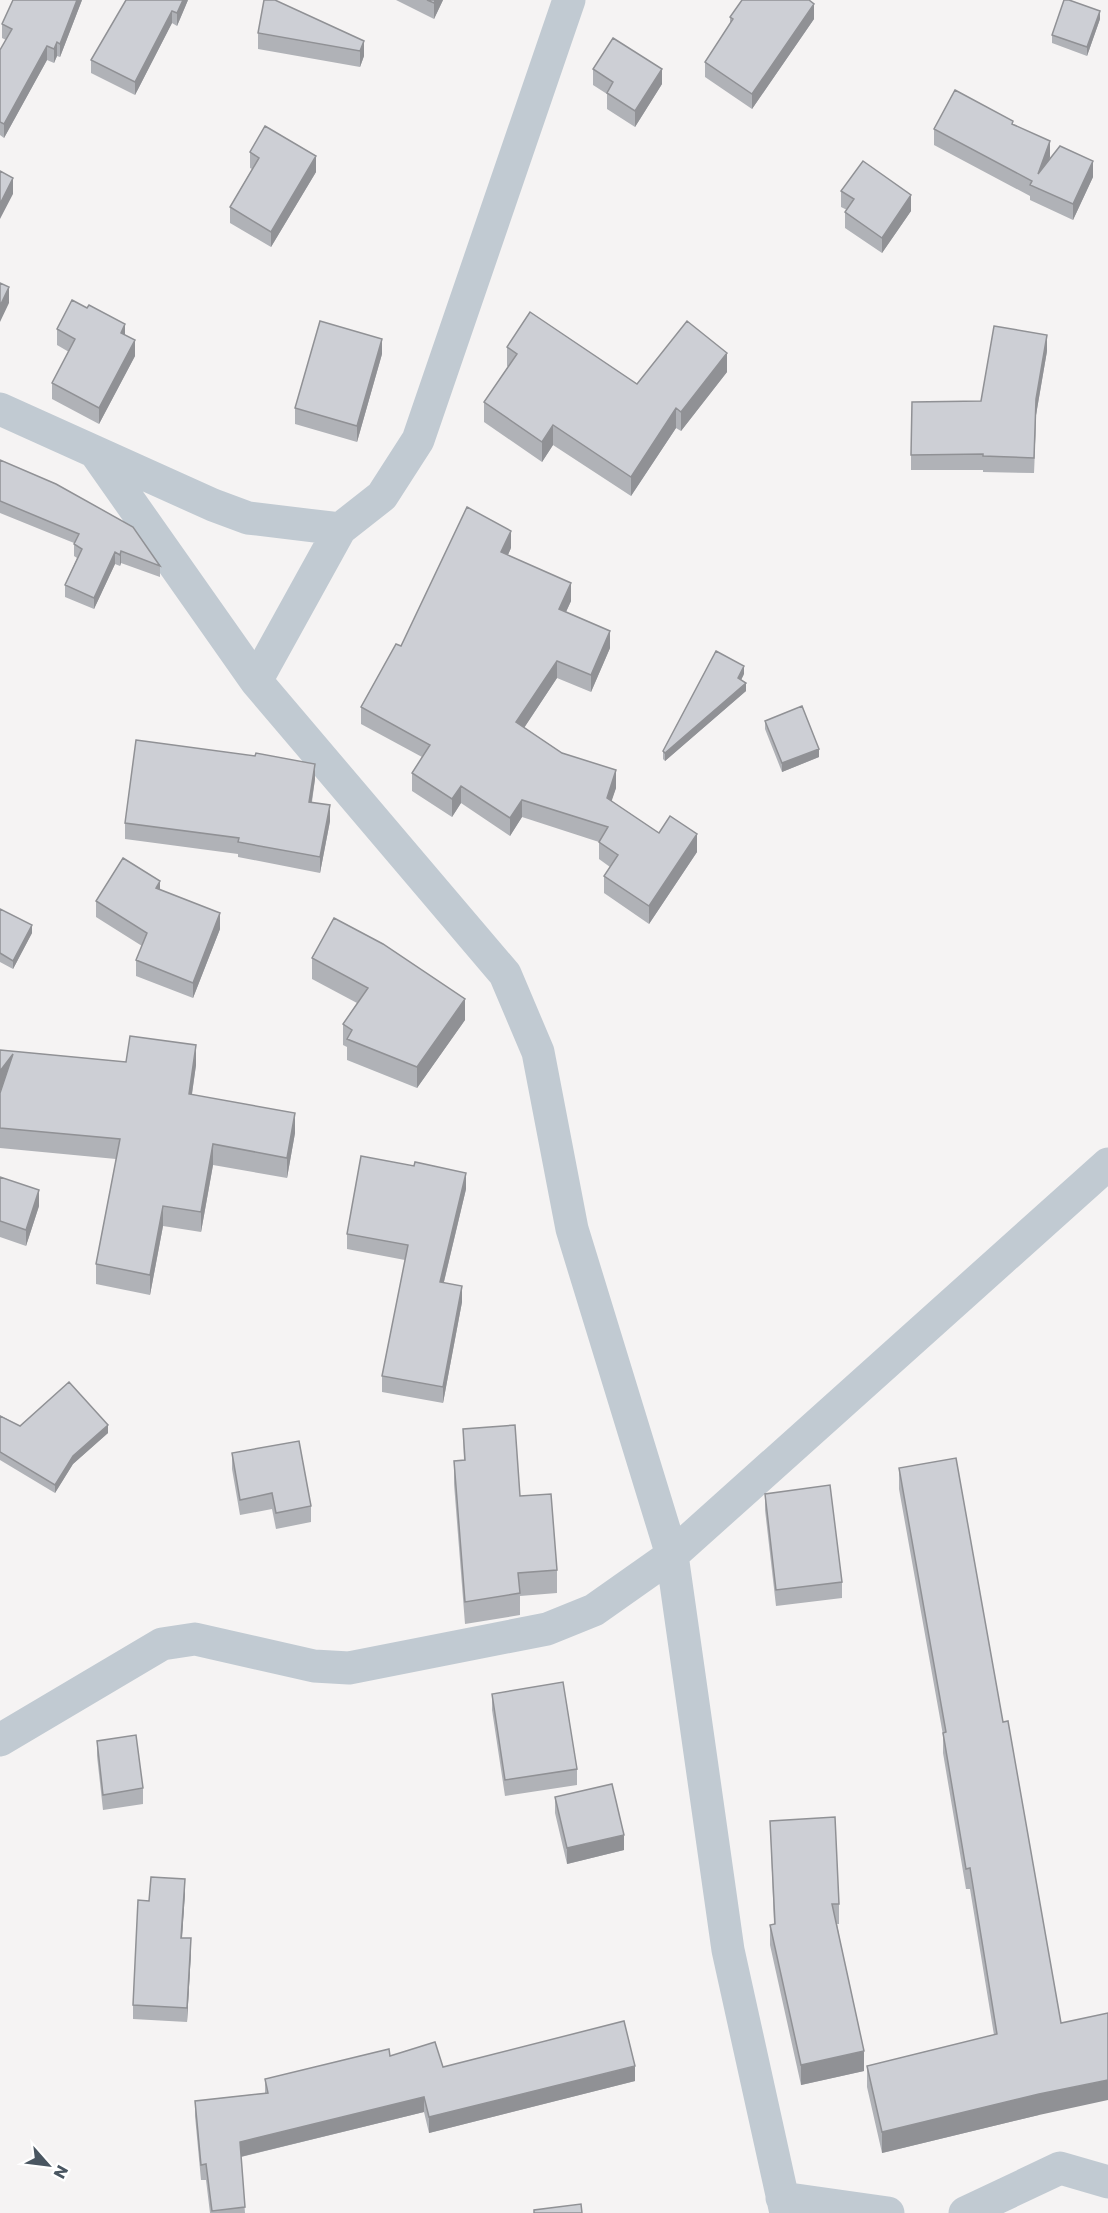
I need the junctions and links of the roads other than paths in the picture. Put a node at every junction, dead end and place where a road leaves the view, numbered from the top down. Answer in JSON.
{"nodes":[{"id":1,"x":569,"y":0,"type":"edge"},
{"id":2,"x":0,"y":409,"type":"edge"},
{"id":3,"x":95,"y":452,"type":"junction"},
{"id":4,"x":340,"y":528,"type":"junction"},
{"id":5,"x":256,"y":681,"type":"junction"},
{"id":6,"x":1108,"y":1164,"type":"edge"},
{"id":7,"x":672,"y":1555,"type":"junction"},
{"id":8,"x":0,"y":1740,"type":"edge"},
{"id":9,"x":1108,"y":2182,"type":"edge"},
{"id":10,"x":784,"y":2206,"type":"edge"},
{"id":11,"x":888,"y":2213,"type":"edge"},
{"id":12,"x":965,"y":2213,"type":"edge"}],
"edges":[{"from":1,"to":4,"type":"street"},
{"from":2,"to":3,"type":"street"},
{"from":3,"to":4,"type":"street"},
{"from":3,"to":5,"type":"street"},
{"from":4,"to":5,"type":"street"},
{"from":5,"to":7,"type":"street"},
{"from":6,"to":7,"type":"street"},
{"from":7,"to":8,"type":"street"},
{"from":7,"to":10,"type":"street"},
{"from":9,"to":12,"type":"street"},
{"from":10,"to":11,"type":"street"}]}
